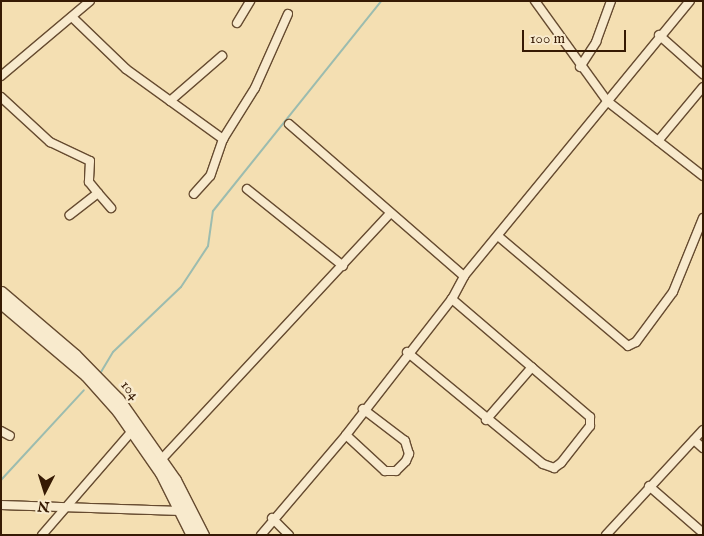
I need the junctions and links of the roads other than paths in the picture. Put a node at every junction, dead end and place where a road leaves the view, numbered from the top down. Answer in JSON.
{"nodes":[{"id":1,"x":90,"y":1,"type":"edge"},
{"id":2,"x":250,"y":1,"type":"edge"},
{"id":3,"x":535,"y":1,"type":"edge"},
{"id":4,"x":611,"y":1,"type":"edge"},
{"id":5,"x":690,"y":1,"type":"edge"},
{"id":6,"x":288,"y":14,"type":"dead end"},
{"id":7,"x":72,"y":17,"type":"junction"},
{"id":8,"x":237,"y":23,"type":"dead end"},
{"id":9,"x":659,"y":36,"type":"junction"},
{"id":10,"x":222,"y":56,"type":"dead end"},
{"id":11,"x":580,"y":67,"type":"junction"},
{"id":12,"x":703,"y":74,"type":"edge"},
{"id":13,"x":1,"y":76,"type":"edge"},
{"id":14,"x":703,"y":87,"type":"edge"},
{"id":15,"x":1,"y":97,"type":"edge"},
{"id":16,"x":170,"y":101,"type":"junction"},
{"id":17,"x":607,"y":101,"type":"junction"},
{"id":18,"x":289,"y":124,"type":"dead end"},
{"id":19,"x":223,"y":138,"type":"junction"},
{"id":20,"x":658,"y":142,"type":"junction"},
{"id":21,"x":703,"y":176,"type":"edge"},
{"id":22,"x":247,"y":189,"type":"dead end"},
{"id":23,"x":98,"y":193,"type":"junction"},
{"id":24,"x":194,"y":194,"type":"dead end"},
{"id":25,"x":111,"y":208,"type":"dead end"},
{"id":26,"x":390,"y":213,"type":"junction"},
{"id":27,"x":70,"y":215,"type":"dead end"},
{"id":28,"x":703,"y":218,"type":"edge"},
{"id":29,"x":498,"y":236,"type":"junction"},
{"id":30,"x":343,"y":266,"type":"junction"},
{"id":31,"x":464,"y":276,"type":"junction"},
{"id":32,"x":1,"y":292,"type":"edge"},
{"id":33,"x":452,"y":299,"type":"junction"},
{"id":34,"x":1,"y":303,"type":"edge"},
{"id":35,"x":53,"y":341,"type":"junction"},
{"id":36,"x":407,"y":352,"type":"junction"},
{"id":37,"x":532,"y":368,"type":"junction"},
{"id":38,"x":93,"y":377,"type":"junction"},
{"id":39,"x":363,"y":409,"type":"junction"},
{"id":40,"x":486,"y":420,"type":"junction"},
{"id":41,"x":703,"y":430,"type":"edge"},
{"id":42,"x":1,"y":431,"type":"edge"},
{"id":43,"x":132,"y":431,"type":"junction"},
{"id":44,"x":346,"y":435,"type":"junction"},
{"id":45,"x":10,"y":436,"type":"dead end"},
{"id":46,"x":694,"y":440,"type":"junction"},
{"id":47,"x":703,"y":448,"type":"edge"},
{"id":48,"x":158,"y":462,"type":"junction"},
{"id":49,"x":649,"y":486,"type":"junction"},
{"id":50,"x":1,"y":505,"type":"edge"},
{"id":51,"x":65,"y":508,"type":"junction"},
{"id":52,"x":180,"y":511,"type":"junction"},
{"id":53,"x":272,"y":518,"type":"junction"},
{"id":54,"x":703,"y":533,"type":"edge"},
{"id":55,"x":608,"y":534,"type":"edge"},
{"id":56,"x":42,"y":535,"type":"edge"},
{"id":57,"x":192,"y":535,"type":"edge"},
{"id":58,"x":203,"y":535,"type":"edge"},
{"id":59,"x":262,"y":535,"type":"edge"},
{"id":60,"x":289,"y":535,"type":"edge"}],
"edges":[{"from":1,"to":7,"type":"street"},
{"from":2,"to":8,"type":"street"},
{"from":3,"to":11,"type":"street"},
{"from":4,"to":11,"type":"street"},
{"from":5,"to":9,"type":"street"},
{"from":6,"to":19,"type":"street"},
{"from":7,"to":13,"type":"street"},
{"from":7,"to":16,"type":"street"},
{"from":9,"to":12,"type":"street"},
{"from":9,"to":17,"type":"street"},
{"from":10,"to":16,"type":"street"},
{"from":11,"to":17,"type":"street"},
{"from":14,"to":20,"type":"street"},
{"from":15,"to":23,"type":"street"},
{"from":16,"to":19,"type":"street"},
{"from":17,"to":20,"type":"street"},
{"from":17,"to":29,"type":"street"},
{"from":18,"to":26,"type":"street"},
{"from":19,"to":24,"type":"street"},
{"from":20,"to":21,"type":"street"},
{"from":22,"to":30,"type":"street"},
{"from":23,"to":25,"type":"street"},
{"from":23,"to":27,"type":"street"},
{"from":26,"to":30,"type":"street"},
{"from":26,"to":31,"type":"street"},
{"from":28,"to":29,"type":"street"},
{"from":29,"to":31,"type":"street"},
{"from":30,"to":48,"type":"street"},
{"from":31,"to":33,"type":"street"},
{"from":32,"to":35,"type":"street","name":"104"},
{"from":33,"to":36,"type":"street"},
{"from":33,"to":37,"type":"street"},
{"from":34,"to":35,"type":"street"},
{"from":35,"to":38,"type":"street","name":"104"},
{"from":36,"to":39,"type":"street"},
{"from":36,"to":40,"type":"street"},
{"from":37,"to":40,"type":"street"},
{"from":37,"to":40,"type":"street"},
{"from":38,"to":43,"type":"street"},
{"from":38,"to":48,"type":"street","name":"104"},
{"from":39,"to":44,"type":"street"},
{"from":39,"to":44,"type":"street"},
{"from":41,"to":46,"type":"street"},
{"from":42,"to":45,"type":"street"},
{"from":43,"to":48,"type":"street"},
{"from":43,"to":51,"type":"street"},
{"from":44,"to":53,"type":"street"},
{"from":46,"to":47,"type":"street"},
{"from":46,"to":49,"type":"street"},
{"from":48,"to":52,"type":"street"},
{"from":48,"to":58,"type":"street","name":"104"},
{"from":49,"to":54,"type":"street"},
{"from":49,"to":55,"type":"street"},
{"from":50,"to":51,"type":"street"},
{"from":51,"to":52,"type":"street"},
{"from":51,"to":56,"type":"street"},
{"from":52,"to":57,"type":"street"},
{"from":53,"to":59,"type":"street"},
{"from":53,"to":60,"type":"street"}]}
